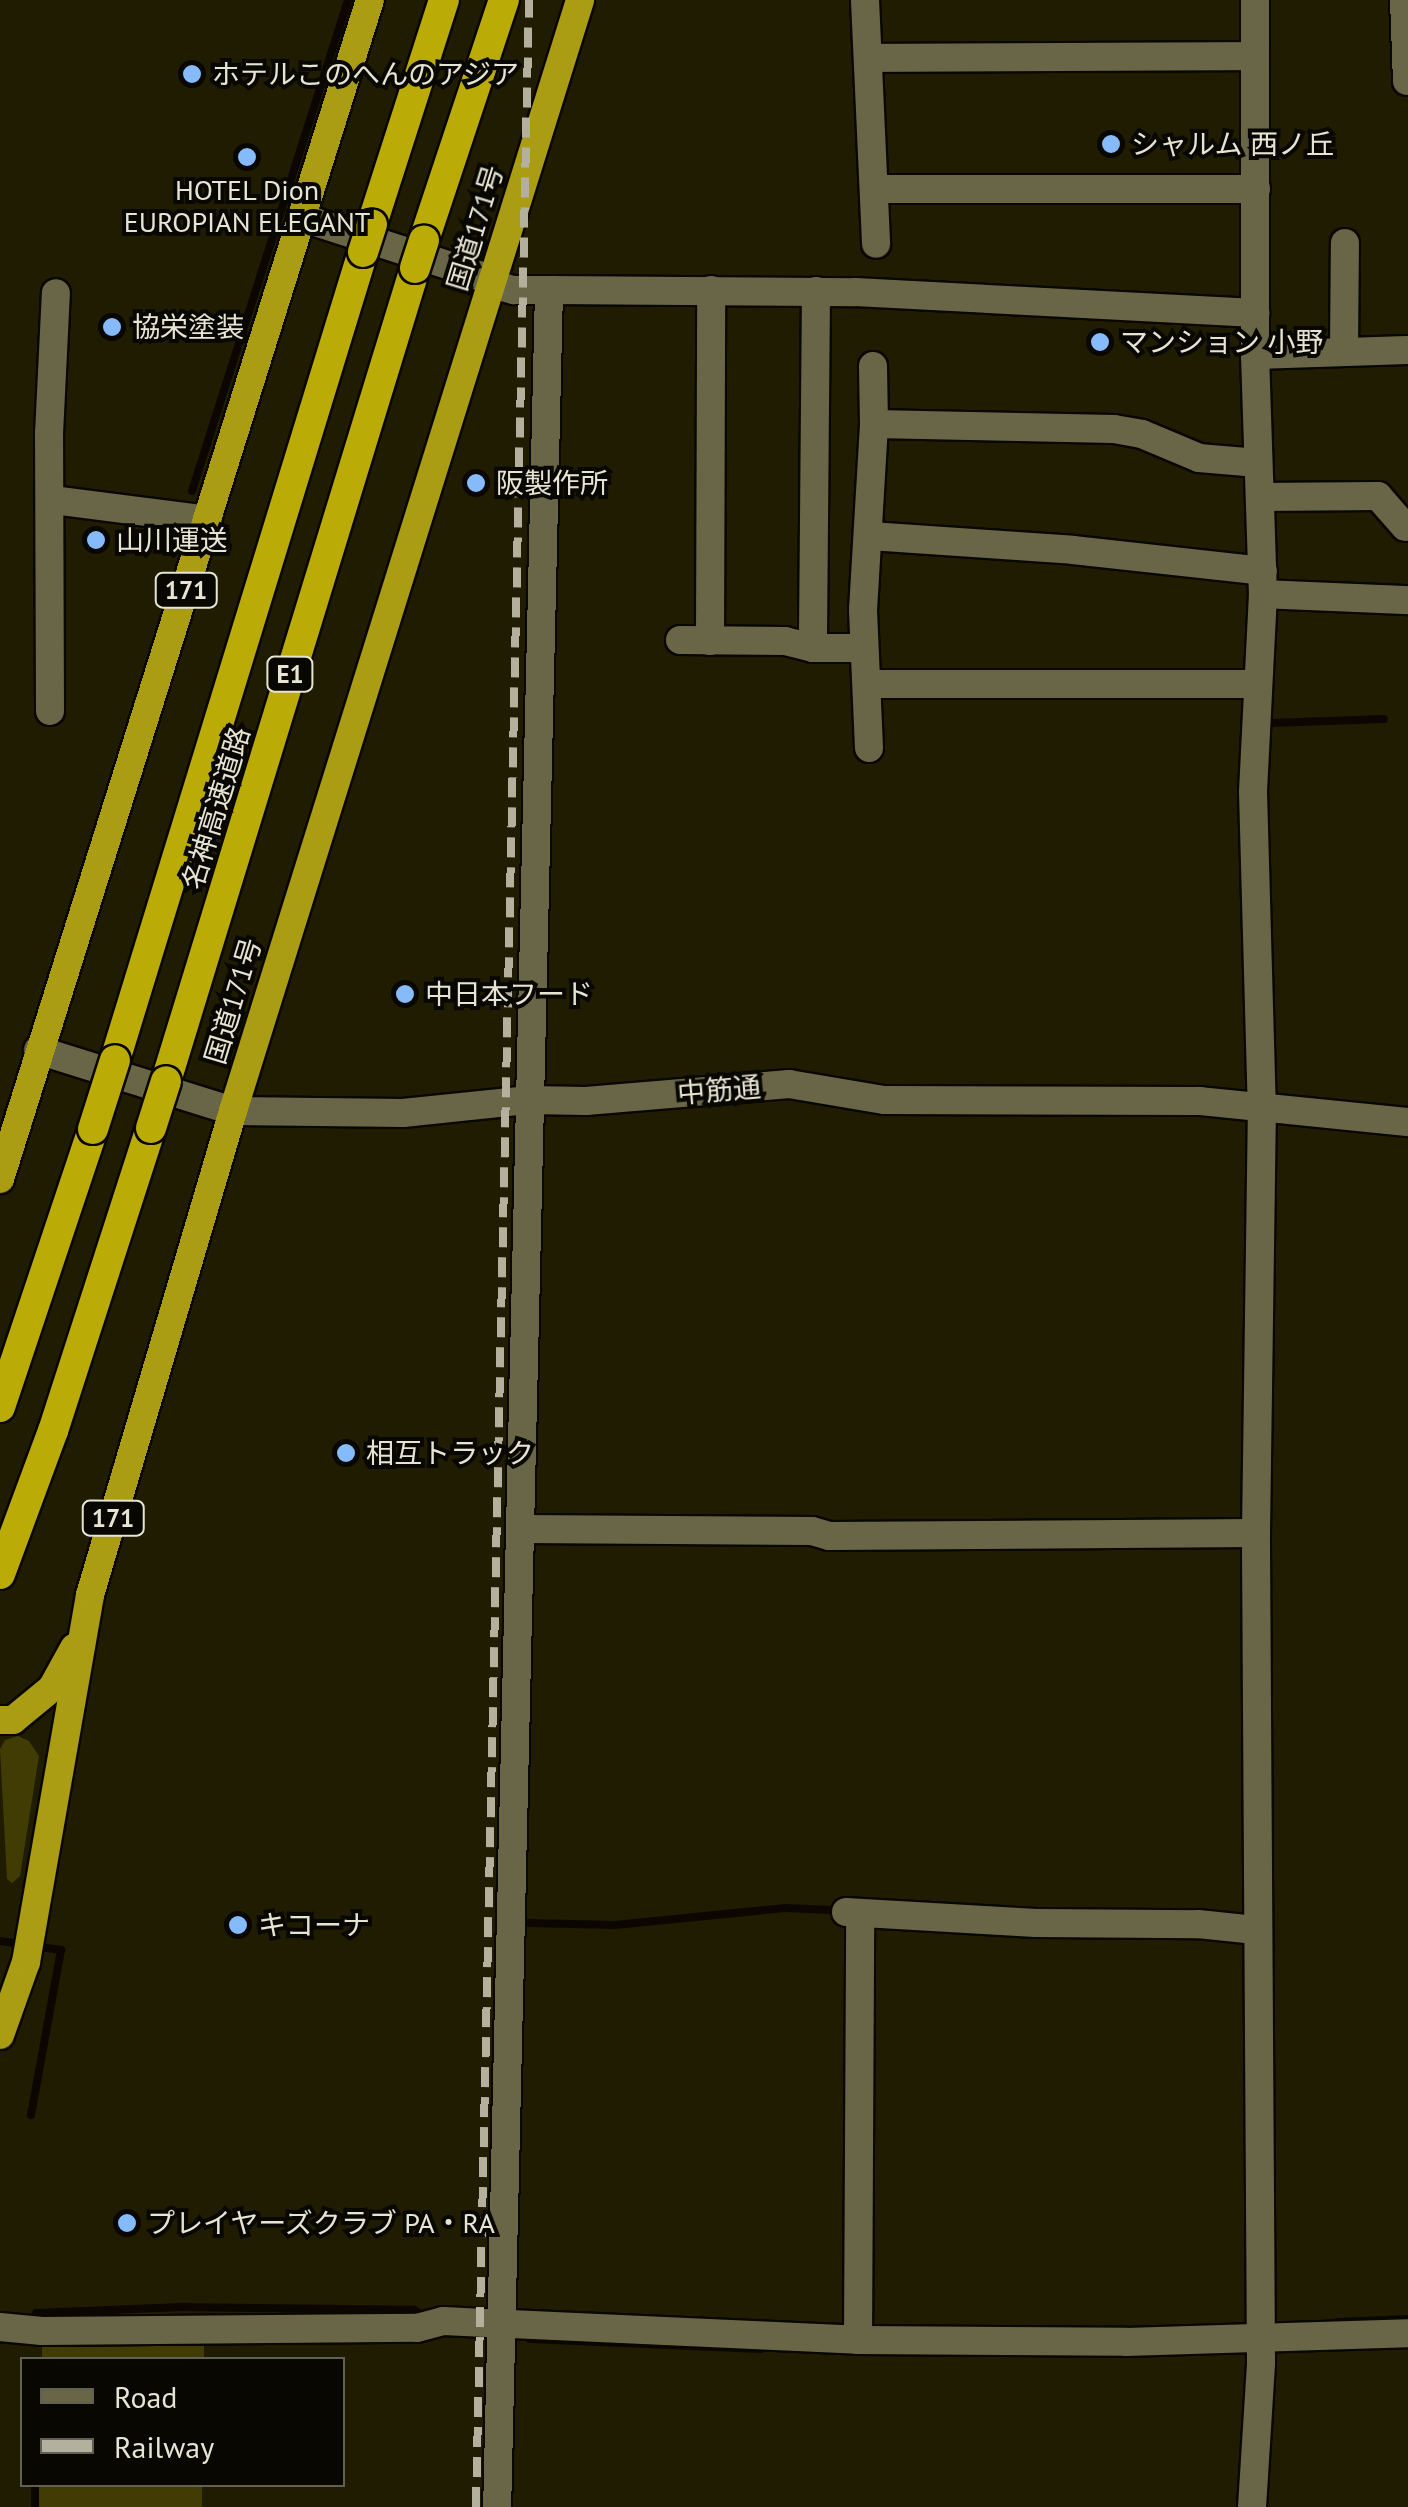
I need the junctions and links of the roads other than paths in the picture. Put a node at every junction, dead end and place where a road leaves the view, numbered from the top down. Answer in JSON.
{"nodes":[{"id":1,"x":370,"y":0,"type":"edge"},
{"id":2,"x":444,"y":0,"type":"edge"},
{"id":3,"x":504,"y":0,"type":"edge"},
{"id":4,"x":580,"y":0,"type":"edge"},
{"id":5,"x":865,"y":0,"type":"edge"},
{"id":6,"x":1255,"y":0,"type":"edge"},
{"id":7,"x":1404,"y":0,"type":"edge"},
{"id":8,"x":1254,"y":56,"type":"junction"},
{"id":9,"x":869,"y":58,"type":"junction"},
{"id":10,"x":1408,"y":81,"type":"edge"},
{"id":11,"x":1256,"y":188,"type":"junction"},
{"id":12,"x":875,"y":189,"type":"junction"},
{"id":13,"x":303,"y":218,"type":"junction"},
{"id":14,"x":1345,"y":242,"type":"dead end"},
{"id":15,"x":876,"y":244,"type":"dead end"},
{"id":16,"x":491,"y":284,"type":"junction"},
{"id":17,"x":549,"y":290,"type":"junction"},
{"id":18,"x":711,"y":290,"type":"junction"},
{"id":19,"x":816,"y":291,"type":"junction"},
{"id":20,"x":56,"y":293,"type":"dead end"},
{"id":21,"x":1254,"y":313,"type":"junction"},
{"id":22,"x":1344,"y":350,"type":"junction"},
{"id":23,"x":1408,"y":350,"type":"edge"},
{"id":24,"x":1254,"y":355,"type":"junction"},
{"id":25,"x":872,"y":366,"type":"dead end"},
{"id":26,"x":874,"y":424,"type":"junction"},
{"id":27,"x":1258,"y":464,"type":"junction"},
{"id":28,"x":1261,"y":497,"type":"junction"},
{"id":29,"x":52,"y":500,"type":"junction"},
{"id":30,"x":208,"y":520,"type":"junction"},
{"id":31,"x":1405,"y":527,"type":"dead end"},
{"id":32,"x":870,"y":536,"type":"junction"},
{"id":33,"x":1263,"y":583,"type":"junction"},
{"id":34,"x":1408,"y":600,"type":"edge"},
{"id":35,"x":680,"y":640,"type":"dead end"},
{"id":36,"x":710,"y":641,"type":"junction"},
{"id":37,"x":813,"y":648,"type":"junction"},
{"id":38,"x":864,"y":648,"type":"junction"},
{"id":39,"x":866,"y":684,"type":"junction"},
{"id":40,"x":1255,"y":684,"type":"junction"},
{"id":41,"x":50,"y":711,"type":"dead end"},
{"id":42,"x":869,"y":748,"type":"dead end"},
{"id":43,"x":38,"y":1050,"type":"junction"},
{"id":44,"x":529,"y":1100,"type":"junction"},
{"id":45,"x":1262,"y":1106,"type":"junction"},
{"id":46,"x":233,"y":1110,"type":"junction"},
{"id":47,"x":1408,"y":1122,"type":"edge"},
{"id":48,"x":7,"y":1126,"type":"edge"},
{"id":49,"x":0,"y":1180,"type":"edge"},
{"id":50,"x":0,"y":1407,"type":"edge"},
{"id":51,"x":521,"y":1528,"type":"junction"},
{"id":52,"x":1256,"y":1534,"type":"junction"},
{"id":53,"x":0,"y":1574,"type":"edge"},
{"id":54,"x":82,"y":1634,"type":"junction"},
{"id":55,"x":0,"y":1720,"type":"edge"},
{"id":56,"x":1256,"y":1930,"type":"junction"},
{"id":57,"x":0,"y":2035,"type":"edge"},
{"id":58,"x":0,"y":2327,"type":"edge"},
{"id":59,"x":501,"y":2333,"type":"junction"},
{"id":60,"x":1408,"y":2333,"type":"edge"},
{"id":61,"x":858,"y":2340,"type":"junction"},
{"id":62,"x":1260,"y":2340,"type":"junction"},
{"id":63,"x":497,"y":2507,"type":"edge"},
{"id":64,"x":1252,"y":2507,"type":"edge"}],
"edges":[{"from":1,"to":13,"type":"highway","number":"171"},
{"from":2,"to":50,"type":"highway","name":"名神高速道路","number":"E1","bridge":true},
{"from":3,"to":53,"type":"highway","name":"名神高速道路","number":"E1","bridge":true},
{"from":4,"to":16,"type":"highway","name":"国道171号","number":"171"},
{"from":5,"to":9,"type":"street"},
{"from":6,"to":8,"type":"street"},
{"from":7,"to":10,"type":"street"},
{"from":8,"to":9,"type":"street"},
{"from":8,"to":11,"type":"street"},
{"from":9,"to":12,"type":"street"},
{"from":11,"to":12,"type":"street"},
{"from":11,"to":21,"type":"street"},
{"from":12,"to":15,"type":"street"},
{"from":13,"to":16,"type":"street"},
{"from":13,"to":30,"type":"highway","number":"171"},
{"from":14,"to":22,"type":"street"},
{"from":16,"to":17,"type":"street"},
{"from":16,"to":46,"type":"highway","name":"国道171号","number":"171"},
{"from":17,"to":18,"type":"street"},
{"from":17,"to":44,"type":"street"},
{"from":18,"to":19,"type":"street"},
{"from":18,"to":36,"type":"street"},
{"from":19,"to":21,"type":"street"},
{"from":19,"to":37,"type":"street"},
{"from":20,"to":29,"type":"street"},
{"from":21,"to":24,"type":"street"},
{"from":22,"to":23,"type":"street"},
{"from":22,"to":24,"type":"street"},
{"from":24,"to":27,"type":"street"},
{"from":25,"to":26,"type":"street"},
{"from":26,"to":27,"type":"street"},
{"from":26,"to":32,"type":"street"},
{"from":27,"to":28,"type":"street"},
{"from":28,"to":31,"type":"street"},
{"from":28,"to":33,"type":"street"},
{"from":29,"to":30,"type":"street"},
{"from":29,"to":41,"type":"street"},
{"from":30,"to":43,"type":"highway","number":"171"},
{"from":32,"to":33,"type":"street"},
{"from":32,"to":38,"type":"street"},
{"from":33,"to":34,"type":"street"},
{"from":33,"to":40,"type":"street"},
{"from":35,"to":36,"type":"street"},
{"from":36,"to":37,"type":"street"},
{"from":37,"to":38,"type":"street"},
{"from":38,"to":39,"type":"street"},
{"from":39,"to":40,"type":"street"},
{"from":39,"to":42,"type":"street"},
{"from":40,"to":45,"type":"street"},
{"from":43,"to":46,"type":"street","name":"中筋通"},
{"from":43,"to":48,"type":"highway","number":"171"},
{"from":44,"to":45,"type":"street","name":"中筋通"},
{"from":44,"to":46,"type":"street","name":"中筋通"},
{"from":44,"to":51,"type":"street"},
{"from":45,"to":47,"type":"street","name":"中筋通"},
{"from":45,"to":52,"type":"street"},
{"from":46,"to":54,"type":"highway","name":"国道171号","number":"171"},
{"from":48,"to":49,"type":"highway","number":"171"},
{"from":51,"to":52,"type":"street"},
{"from":51,"to":59,"type":"street"},
{"from":52,"to":56,"type":"street"},
{"from":54,"to":55,"type":"highway"},
{"from":54,"to":57,"type":"highway","name":"国道171号","number":"171"},
{"from":56,"to":61,"type":"street"},
{"from":56,"to":62,"type":"street"},
{"from":58,"to":59,"type":"street"},
{"from":59,"to":61,"type":"street"},
{"from":59,"to":63,"type":"street"},
{"from":60,"to":62,"type":"street"},
{"from":61,"to":62,"type":"street"},
{"from":62,"to":64,"type":"street"}]}
